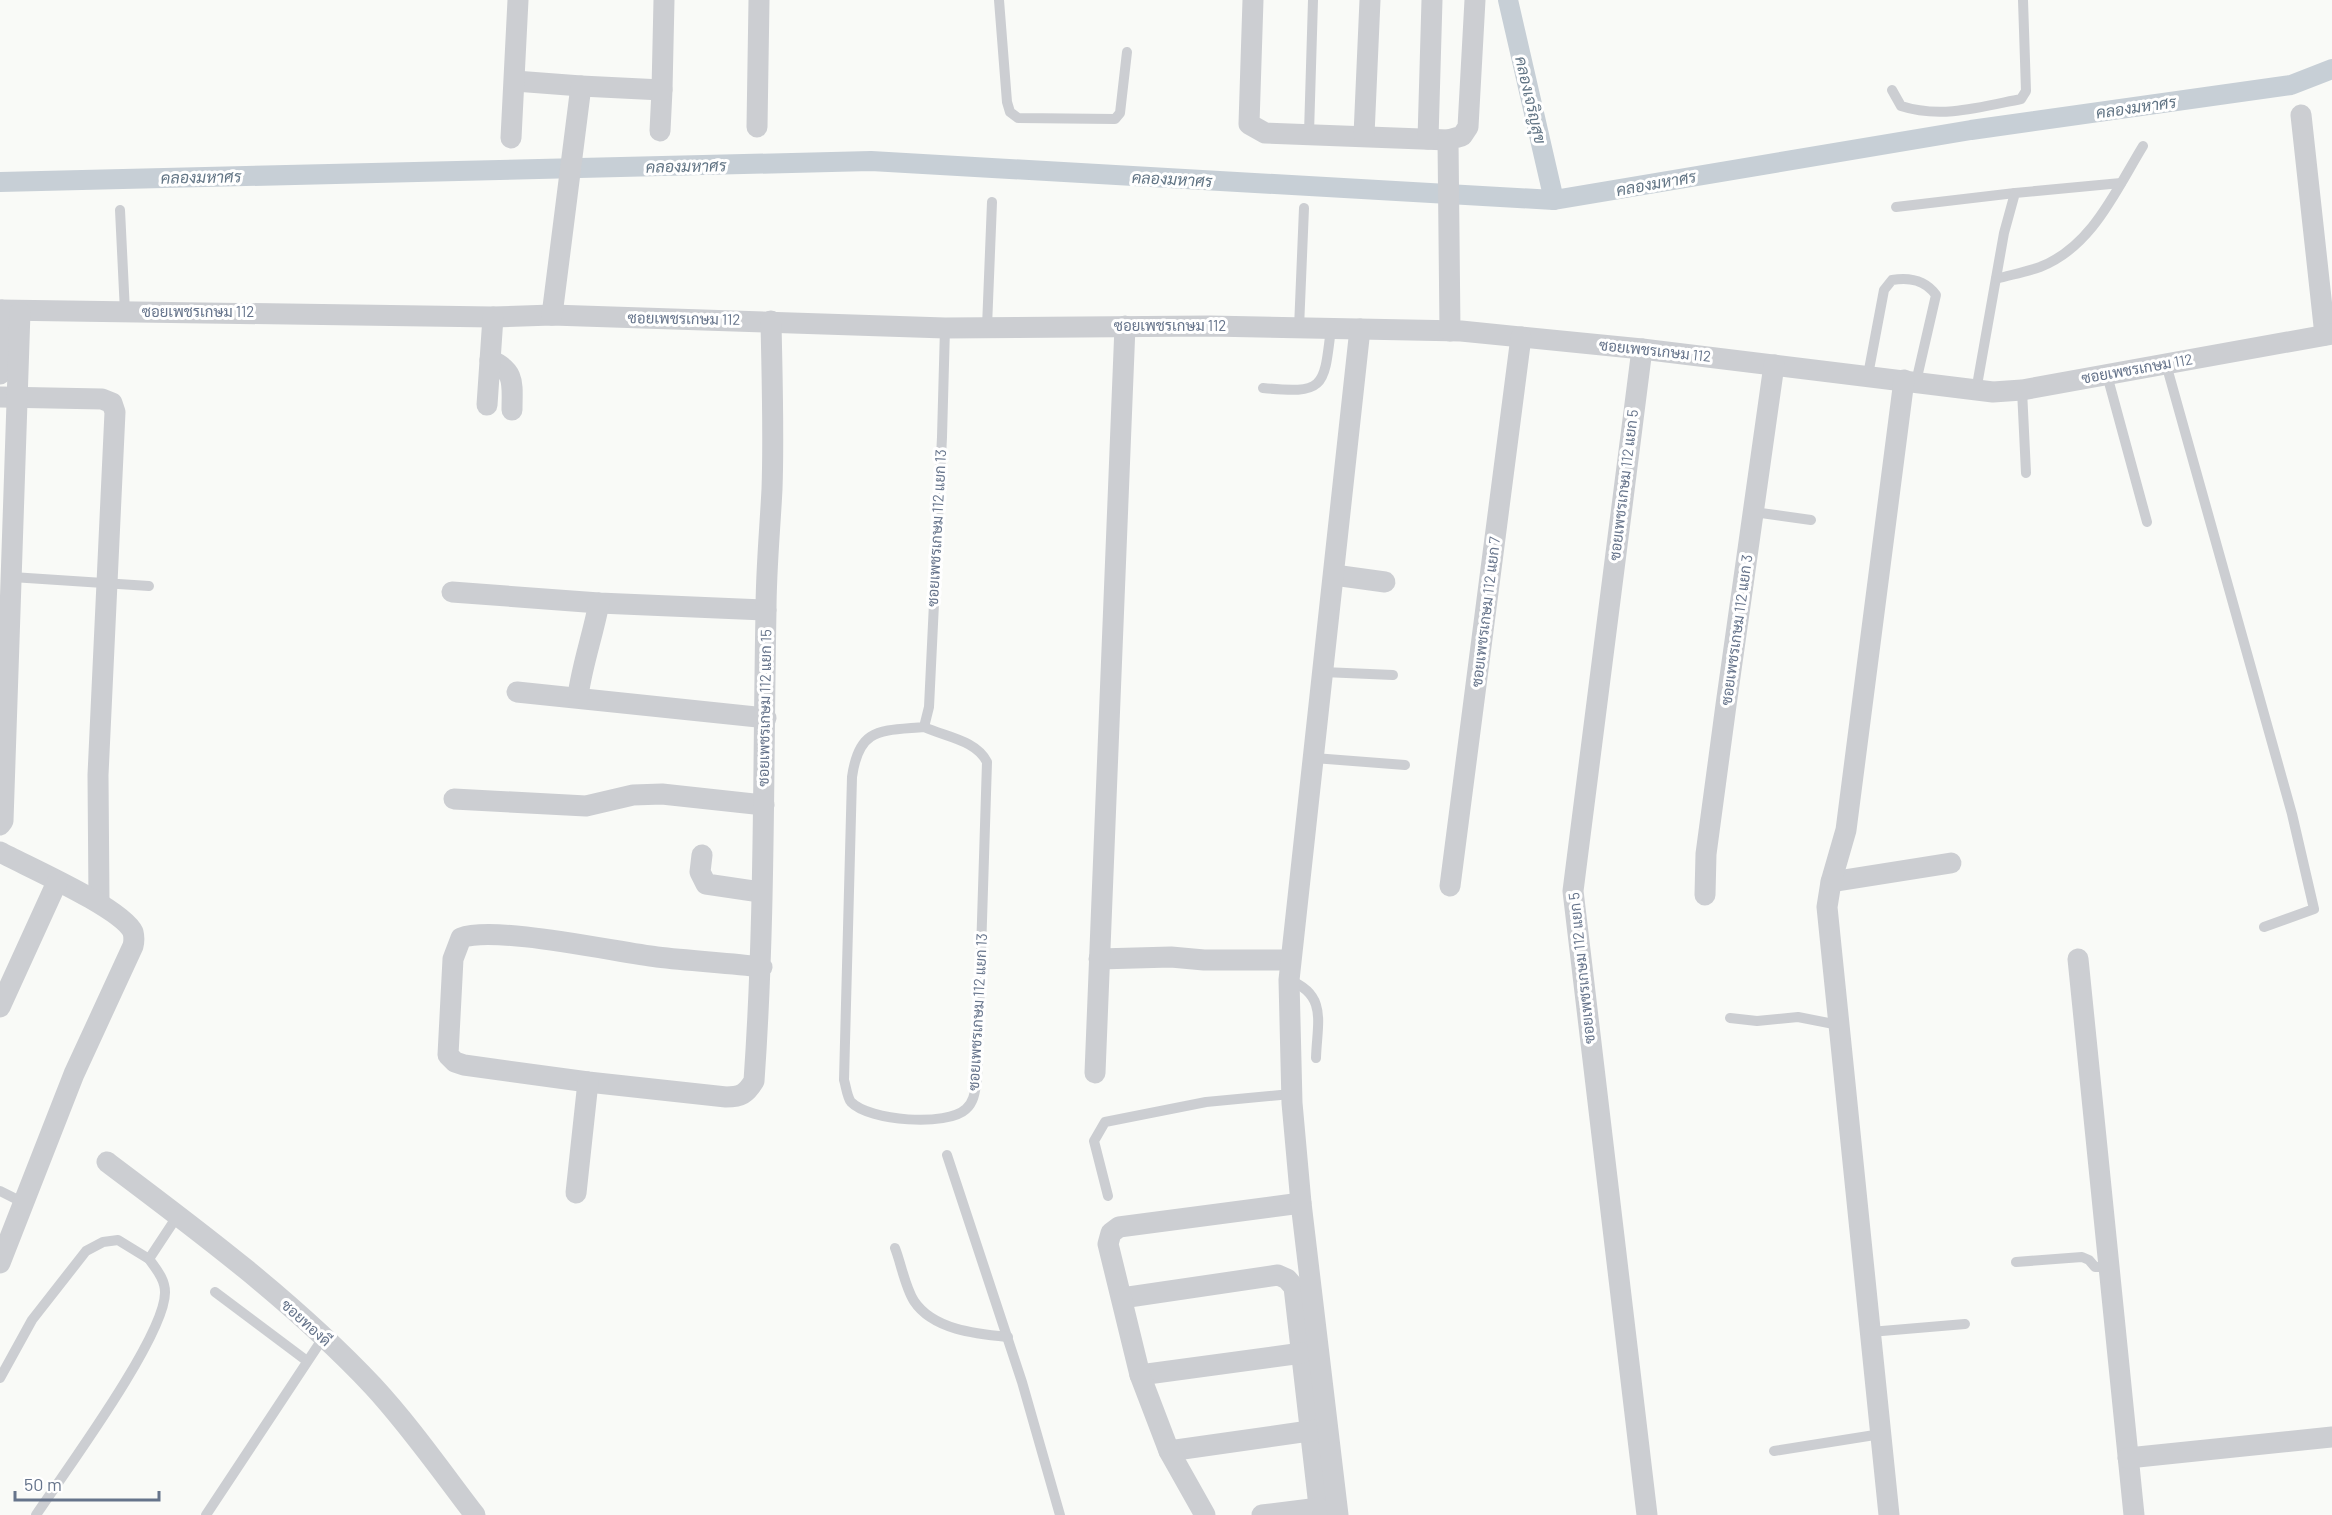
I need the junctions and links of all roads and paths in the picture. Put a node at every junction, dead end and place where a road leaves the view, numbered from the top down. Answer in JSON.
{"nodes":[{"id":1,"x":518,"y":0,"type":"edge"},
{"id":2,"x":664,"y":0,"type":"edge"},
{"id":3,"x":759,"y":0,"type":"edge"},
{"id":4,"x":999,"y":0,"type":"edge"},
{"id":5,"x":1253,"y":0,"type":"edge"},
{"id":6,"x":1313,"y":0,"type":"edge"},
{"id":7,"x":1370,"y":0,"type":"edge"},
{"id":8,"x":1432,"y":0,"type":"edge"},
{"id":9,"x":1475,"y":0,"type":"edge"},
{"id":10,"x":2023,"y":0,"type":"edge"},
{"id":11,"x":1127,"y":52,"type":"dead end"},
{"id":12,"x":515,"y":81,"type":"junction"},
{"id":13,"x":581,"y":86,"type":"junction"},
{"id":14,"x":662,"y":90,"type":"junction"},
{"id":15,"x":1892,"y":90,"type":"dead end"},
{"id":16,"x":2301,"y":115,"type":"dead end"},
{"id":17,"x":757,"y":127,"type":"dead end"},
{"id":18,"x":660,"y":131,"type":"dead end"},
{"id":19,"x":1309,"y":133,"type":"junction"},
{"id":20,"x":1364,"y":135,"type":"junction"},
{"id":21,"x":511,"y":138,"type":"dead end"},
{"id":22,"x":1442,"y":145,"type":"junction"},
{"id":23,"x":2143,"y":146,"type":"dead end"},
{"id":24,"x":2121,"y":183,"type":"junction"},
{"id":25,"x":2015,"y":193,"type":"junction"},
{"id":26,"x":992,"y":202,"type":"dead end"},
{"id":27,"x":1896,"y":207,"type":"dead end"},
{"id":28,"x":1304,"y":208,"type":"dead end"},
{"id":29,"x":120,"y":210,"type":"dead end"},
{"id":30,"x":1996,"y":279,"type":"junction"},
{"id":31,"x":7,"y":311,"type":"edge"},
{"id":32,"x":125,"y":312,"type":"junction"},
{"id":33,"x":552,"y":315,"type":"junction"},
{"id":34,"x":493,"y":317,"type":"junction"},
{"id":35,"x":771,"y":321,"type":"junction"},
{"id":36,"x":1125,"y":326,"type":"junction"},
{"id":37,"x":987,"y":327,"type":"junction"},
{"id":38,"x":945,"y":328,"type":"junction"},
{"id":39,"x":1299,"y":328,"type":"junction"},
{"id":40,"x":1331,"y":328,"type":"junction"},
{"id":41,"x":1360,"y":329,"type":"junction"},
{"id":42,"x":1450,"y":331,"type":"junction"},
{"id":43,"x":2329,"y":334,"type":"edge"},
{"id":44,"x":1521,"y":337,"type":"junction"},
{"id":45,"x":1642,"y":349,"type":"junction"},
{"id":46,"x":490,"y":360,"type":"junction"},
{"id":47,"x":2166,"y":364,"type":"junction"},
{"id":48,"x":1774,"y":365,"type":"junction"},
{"id":49,"x":0,"y":374,"type":"edge"},
{"id":50,"x":1868,"y":375,"type":"junction"},
{"id":51,"x":2107,"y":375,"type":"junction"},
{"id":52,"x":1910,"y":381,"type":"junction"},
{"id":53,"x":1263,"y":388,"type":"dead end"},
{"id":54,"x":2022,"y":390,"type":"junction"},
{"id":55,"x":1976,"y":391,"type":"junction"},
{"id":56,"x":9,"y":397,"type":"edge"},
{"id":57,"x":487,"y":405,"type":"dead end"},
{"id":58,"x":512,"y":410,"type":"dead end"},
{"id":59,"x":2026,"y":473,"type":"dead end"},
{"id":60,"x":1754,"y":512,"type":"junction"},
{"id":61,"x":1811,"y":520,"type":"dead end"},
{"id":62,"x":2147,"y":522,"type":"dead end"},
{"id":63,"x":1334,"y":574,"type":"junction"},
{"id":64,"x":12,"y":577,"type":"junction"},
{"id":65,"x":1384,"y":582,"type":"dead end"},
{"id":66,"x":107,"y":583,"type":"junction"},
{"id":67,"x":149,"y":586,"type":"dead end"},
{"id":68,"x":452,"y":592,"type":"dead end"},
{"id":69,"x":600,"y":603,"type":"junction"},
{"id":70,"x":766,"y":610,"type":"junction"},
{"id":71,"x":1323,"y":672,"type":"junction"},
{"id":72,"x":1393,"y":675,"type":"dead end"},
{"id":73,"x":517,"y":692,"type":"dead end"},
{"id":74,"x":578,"y":696,"type":"junction"},
{"id":75,"x":766,"y":718,"type":"junction"},
{"id":76,"x":924,"y":727,"type":"junction"},
{"id":77,"x":1314,"y":758,"type":"junction"},
{"id":78,"x":1405,"y":765,"type":"dead end"},
{"id":79,"x":454,"y":799,"type":"dead end"},
{"id":80,"x":764,"y":805,"type":"junction"},
{"id":81,"x":0,"y":825,"type":"edge"},
{"id":82,"x":0,"y":852,"type":"edge"},
{"id":83,"x":702,"y":855,"type":"dead end"},
{"id":84,"x":1951,"y":863,"type":"dead end"},
{"id":85,"x":57,"y":882,"type":"junction"},
{"id":86,"x":1831,"y":882,"type":"junction"},
{"id":87,"x":1450,"y":886,"type":"dead end"},
{"id":88,"x":760,"y":892,"type":"junction"},
{"id":89,"x":1705,"y":895,"type":"dead end"},
{"id":90,"x":99,"y":902,"type":"junction"},
{"id":91,"x":2264,"y":927,"type":"dead end"},
{"id":92,"x":1099,"y":959,"type":"junction"},
{"id":93,"x":2079,"y":959,"type":"dead end"},
{"id":94,"x":762,"y":967,"type":"junction"},
{"id":95,"x":1289,"y":970,"type":"junction"},
{"id":96,"x":0,"y":1007,"type":"edge"},
{"id":97,"x":1730,"y":1018,"type":"dead end"},
{"id":98,"x":1839,"y":1026,"type":"junction"},
{"id":99,"x":1316,"y":1058,"type":"dead end"},
{"id":100,"x":1095,"y":1073,"type":"dead end"},
{"id":101,"x":588,"y":1082,"type":"junction"},
{"id":102,"x":1292,"y":1094,"type":"junction"},
{"id":103,"x":947,"y":1155,"type":"dead end"},
{"id":104,"x":107,"y":1162,"type":"dead end"},
{"id":105,"x":0,"y":1191,"type":"edge"},
{"id":106,"x":576,"y":1193,"type":"dead end"},
{"id":107,"x":1108,"y":1196,"type":"dead end"},
{"id":108,"x":24,"y":1203,"type":"junction"},
{"id":109,"x":1301,"y":1203,"type":"junction"},
{"id":110,"x":178,"y":1215,"type":"junction"},
{"id":111,"x":896,"y":1248,"type":"dead end"},
{"id":112,"x":149,"y":1259,"type":"junction"},
{"id":113,"x":2016,"y":1262,"type":"dead end"},
{"id":114,"x":0,"y":1263,"type":"edge"},
{"id":115,"x":2109,"y":1267,"type":"junction"},
{"id":116,"x":215,"y":1292,"type":"dead end"},
{"id":117,"x":1122,"y":1298,"type":"junction"},
{"id":118,"x":1965,"y":1324,"type":"dead end"},
{"id":119,"x":1870,"y":1332,"type":"junction"},
{"id":120,"x":1008,"y":1337,"type":"junction"},
{"id":121,"x":323,"y":1338,"type":"junction"},
{"id":122,"x":1302,"y":1353,"type":"junction"},
{"id":123,"x":307,"y":1361,"type":"junction"},
{"id":124,"x":1140,"y":1375,"type":"junction"},
{"id":125,"x":0,"y":1378,"type":"edge"},
{"id":126,"x":1318,"y":1430,"type":"junction"},
{"id":127,"x":1881,"y":1434,"type":"junction"},
{"id":128,"x":2332,"y":1437,"type":"edge"},
{"id":129,"x":1169,"y":1450,"type":"junction"},
{"id":130,"x":1774,"y":1451,"type":"dead end"},
{"id":131,"x":2128,"y":1458,"type":"junction"},
{"id":132,"x":1326,"y":1513,"type":"edge"},
{"id":133,"x":36,"y":1515,"type":"edge"},
{"id":134,"x":206,"y":1515,"type":"edge"},
{"id":135,"x":476,"y":1515,"type":"edge"},
{"id":136,"x":1060,"y":1515,"type":"edge"},
{"id":137,"x":1205,"y":1515,"type":"edge"},
{"id":138,"x":1262,"y":1515,"type":"edge"},
{"id":139,"x":1647,"y":1515,"type":"edge"},
{"id":140,"x":1889,"y":1515,"type":"edge"},
{"id":141,"x":2134,"y":1515,"type":"edge"}],
"edges":[{"from":1,"to":12,"type":"street"},
{"from":2,"to":14,"type":"street"},
{"from":3,"to":17,"type":"street"},
{"from":4,"to":11,"type":"lane"},
{"from":5,"to":19,"type":"street"},
{"from":6,"to":19,"type":"lane"},
{"from":7,"to":20,"type":"street"},
{"from":8,"to":22,"type":"street"},
{"from":9,"to":22,"type":"street"},
{"from":10,"to":15,"type":"lane"},
{"from":12,"to":13,"type":"street"},
{"from":12,"to":21,"type":"street"},
{"from":13,"to":14,"type":"street"},
{"from":13,"to":33,"type":"street"},
{"from":14,"to":18,"type":"street"},
{"from":16,"to":43,"type":"street"},
{"from":19,"to":20,"type":"street"},
{"from":20,"to":22,"type":"street"},
{"from":22,"to":42,"type":"street"},
{"from":23,"to":24,"type":"lane"},
{"from":24,"to":25,"type":"lane"},
{"from":24,"to":30,"type":"lane"},
{"from":25,"to":27,"type":"lane"},
{"from":25,"to":30,"type":"lane"},
{"from":26,"to":37,"type":"lane"},
{"from":28,"to":39,"type":"lane"},
{"from":29,"to":32,"type":"lane"},
{"from":30,"to":55,"type":"lane"},
{"from":31,"to":32,"type":"street","name":"ซอยเพชรเกษม 112"},
{"from":31,"to":49,"type":"street"},
{"from":31,"to":56,"type":"street"},
{"from":32,"to":34,"type":"street","name":"ซอยเพชรเกษม 112"},
{"from":33,"to":34,"type":"street","name":"ซอยเพชรเกษม 112"},
{"from":33,"to":35,"type":"street","name":"ซอยเพชรเกษม 112"},
{"from":34,"to":46,"type":"street"},
{"from":35,"to":38,"type":"street","name":"ซอยเพชรเกษม 112"},
{"from":35,"to":70,"type":"street","name":"ซอยเพชรเกษม 112 แยก 15"},
{"from":36,"to":37,"type":"street","name":"ซอยเพชรเกษม 112"},
{"from":36,"to":39,"type":"street","name":"ซอยเพชรเกษม 112"},
{"from":36,"to":92,"type":"street"},
{"from":37,"to":38,"type":"street","name":"ซอยเพชรเกษม 112"},
{"from":38,"to":76,"type":"lane","name":"ซอยเพชรเกษม 112 แยก 13"},
{"from":39,"to":40,"type":"street","name":"ซอยเพชรเกษม 112"},
{"from":40,"to":41,"type":"street","name":"ซอยเพชรเกษม 112"},
{"from":40,"to":53,"type":"lane"},
{"from":41,"to":42,"type":"street","name":"ซอยเพชรเกษม 112"},
{"from":41,"to":63,"type":"street"},
{"from":42,"to":44,"type":"street","name":"ซอยเพชรเกษม 112"},
{"from":43,"to":47,"type":"street","name":"ซอยเพชรเกษม 112"},
{"from":44,"to":45,"type":"street","name":"ซอยเพชรเกษม 112"},
{"from":44,"to":87,"type":"street","name":"ซอยเพชรเกษม 112 แยก 7"},
{"from":45,"to":48,"type":"street","name":"ซอยเพชรเกษม 112"},
{"from":45,"to":139,"type":"street","name":"ซอยเพชรเกษม 112 แยก 5"},
{"from":46,"to":57,"type":"street"},
{"from":46,"to":58,"type":"street"},
{"from":47,"to":51,"type":"street","name":"ซอยเพชรเกษม 112"},
{"from":47,"to":91,"type":"lane"},
{"from":48,"to":50,"type":"street","name":"ซอยเพชรเกษม 112"},
{"from":48,"to":60,"type":"street","name":"ซอยเพชรเกษม 112 แยก 3"},
{"from":50,"to":52,"type":"street","name":"ซอยเพชรเกษม 112"},
{"from":50,"to":52,"type":"lane"},
{"from":51,"to":54,"type":"street","name":"ซอยเพชรเกษม 112"},
{"from":51,"to":62,"type":"lane"},
{"from":52,"to":55,"type":"street","name":"ซอยเพชรเกษม 112"},
{"from":52,"to":86,"type":"street"},
{"from":54,"to":55,"type":"street","name":"ซอยเพชรเกษม 112"},
{"from":54,"to":59,"type":"lane"},
{"from":56,"to":64,"type":"street"},
{"from":56,"to":66,"type":"street"},
{"from":60,"to":61,"type":"lane"},
{"from":60,"to":89,"type":"street","name":"ซอยเพชรเกษม 112 แยก 3"},
{"from":63,"to":65,"type":"street"},
{"from":63,"to":71,"type":"street"},
{"from":64,"to":66,"type":"lane"},
{"from":64,"to":81,"type":"street"},
{"from":66,"to":67,"type":"lane"},
{"from":66,"to":90,"type":"street"},
{"from":68,"to":69,"type":"street"},
{"from":69,"to":70,"type":"street"},
{"from":69,"to":74,"type":"street"},
{"from":70,"to":75,"type":"street","name":"ซอยเพชรเกษม 112 แยก 15"},
{"from":71,"to":72,"type":"lane"},
{"from":71,"to":77,"type":"street"},
{"from":73,"to":74,"type":"street"},
{"from":74,"to":75,"type":"street"},
{"from":75,"to":80,"type":"street","name":"ซอยเพชรเกษม 112 แยก 15"},
{"from":76,"to":76,"type":"lane","name":"ซอยเพชรเกษม 112 แยก 13"},
{"from":77,"to":78,"type":"lane"},
{"from":77,"to":95,"type":"street"},
{"from":79,"to":80,"type":"street"},
{"from":80,"to":88,"type":"street","name":"ซอยเพชรเกษม 112 แยก 15"},
{"from":82,"to":85,"type":"street"},
{"from":83,"to":88,"type":"street"},
{"from":84,"to":86,"type":"street"},
{"from":85,"to":90,"type":"street"},
{"from":85,"to":96,"type":"street"},
{"from":86,"to":98,"type":"street"},
{"from":88,"to":94,"type":"street","name":"ซอยเพชรเกษม 112 แยก 15"},
{"from":90,"to":108,"type":"street"},
{"from":92,"to":95,"type":"street"},
{"from":92,"to":100,"type":"street"},
{"from":93,"to":115,"type":"street"},
{"from":94,"to":101,"type":"street","name":"ซอยเพชรเกษม 112 แยก 15"},
{"from":94,"to":101,"type":"street"},
{"from":95,"to":99,"type":"lane"},
{"from":95,"to":102,"type":"street"},
{"from":97,"to":98,"type":"lane"},
{"from":98,"to":119,"type":"street"},
{"from":101,"to":106,"type":"street"},
{"from":102,"to":107,"type":"lane"},
{"from":102,"to":109,"type":"street"},
{"from":103,"to":120,"type":"lane"},
{"from":104,"to":110,"type":"street","name":"ซอยทองดี"},
{"from":105,"to":108,"type":"lane"},
{"from":108,"to":114,"type":"street"},
{"from":109,"to":117,"type":"street"},
{"from":109,"to":126,"type":"street"},
{"from":110,"to":112,"type":"lane"},
{"from":110,"to":121,"type":"street","name":"ซอยทองดี"},
{"from":111,"to":120,"type":"lane"},
{"from":112,"to":125,"type":"lane"},
{"from":112,"to":133,"type":"lane"},
{"from":113,"to":115,"type":"lane"},
{"from":115,"to":131,"type":"street"},
{"from":116,"to":123,"type":"lane"},
{"from":117,"to":122,"type":"street"},
{"from":117,"to":124,"type":"street"},
{"from":118,"to":119,"type":"lane"},
{"from":119,"to":127,"type":"street"},
{"from":120,"to":136,"type":"lane"},
{"from":121,"to":123,"type":"lane"},
{"from":121,"to":135,"type":"street","name":"ซอยทองดี"},
{"from":122,"to":124,"type":"street"},
{"from":122,"to":126,"type":"street"},
{"from":123,"to":134,"type":"lane"},
{"from":124,"to":129,"type":"street"},
{"from":126,"to":129,"type":"street"},
{"from":126,"to":132,"type":"street"},
{"from":127,"to":130,"type":"lane"},
{"from":127,"to":140,"type":"street"},
{"from":128,"to":131,"type":"street"},
{"from":129,"to":137,"type":"street"},
{"from":131,"to":141,"type":"street"},
{"from":132,"to":138,"type":"street"}]}
